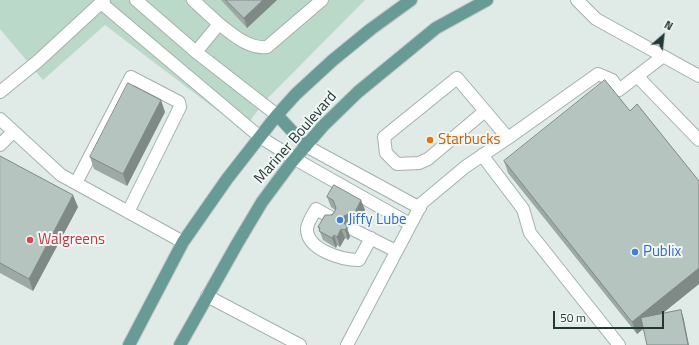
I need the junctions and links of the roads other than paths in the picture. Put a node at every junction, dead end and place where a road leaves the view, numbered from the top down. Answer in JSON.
{"nodes":[{"id":1,"x":136,"y":0,"type":"edge"},
{"id":2,"x":193,"y":0,"type":"edge"},
{"id":3,"x":322,"y":0,"type":"edge"},
{"id":4,"x":411,"y":0,"type":"edge"},
{"id":5,"x":487,"y":0,"type":"edge"},
{"id":6,"x":577,"y":0,"type":"edge"},
{"id":7,"x":102,"y":2,"type":"edge"},
{"id":8,"x":219,"y":24,"type":"junction"},
{"id":9,"x":196,"y":52,"type":"junction"},
{"id":10,"x":662,"y":57,"type":"junction"},
{"id":11,"x":637,"y":76,"type":"junction"},
{"id":12,"x":699,"y":76,"type":"edge"},
{"id":13,"x":0,"y":92,"type":"edge"},
{"id":14,"x":485,"y":111,"type":"junction"},
{"id":15,"x":277,"y":115,"type":"junction"},
{"id":16,"x":0,"y":119,"type":"edge"},
{"id":17,"x":13,"y":132,"type":"junction"},
{"id":18,"x":260,"y":137,"type":"junction"},
{"id":19,"x":508,"y":138,"type":"junction"},
{"id":20,"x":699,"y":140,"type":"edge"},
{"id":21,"x":0,"y":144,"type":"edge"},
{"id":22,"x":306,"y":146,"type":"junction"},
{"id":23,"x":482,"y":155,"type":"junction"},
{"id":24,"x":295,"y":159,"type":"junction"},
{"id":25,"x":76,"y":183,"type":"junction"},
{"id":26,"x":420,"y":208,"type":"junction"},
{"id":27,"x":128,"y":212,"type":"junction"},
{"id":28,"x":332,"y":218,"type":"edge"},
{"id":29,"x":410,"y":224,"type":"junction"},
{"id":30,"x":354,"y":230,"type":"dead end"},
{"id":31,"x":371,"y":238,"type":"junction"},
{"id":32,"x":183,"y":242,"type":"junction"},
{"id":33,"x":396,"y":251,"type":"junction"},
{"id":34,"x":207,"y":296,"type":"junction"},
{"id":35,"x":278,"y":340,"type":"edge"},
{"id":36,"x":129,"y":345,"type":"edge"},
{"id":37,"x":180,"y":345,"type":"edge"},
{"id":38,"x":300,"y":345,"type":"edge"},
{"id":39,"x":347,"y":345,"type":"edge"},
{"id":40,"x":619,"y":345,"type":"edge"}],
"edges":[{"from":1,"to":9,"type":"street"},
{"from":2,"to":8,"type":"street"},
{"from":3,"to":8,"type":"street"},
{"from":4,"to":15,"type":"main road","name":"Mariner Boulevard"},
{"from":5,"to":22,"type":"main road","name":"Mariner Boulevard"},
{"from":6,"to":10,"type":"street"},
{"from":7,"to":13,"type":"street"},
{"from":7,"to":18,"type":"street"},
{"from":8,"to":9,"type":"street"},
{"from":9,"to":15,"type":"street"},
{"from":10,"to":11,"type":"street"},
{"from":10,"to":12,"type":"street"},
{"from":11,"to":19,"type":"street"},
{"from":11,"to":20,"type":"street"},
{"from":14,"to":14,"type":"street"},
{"from":14,"to":19,"type":"street"},
{"from":15,"to":18,"type":"main road","name":"Mariner Boulevard"},
{"from":15,"to":22,"type":"main road"},
{"from":16,"to":17,"type":"street"},
{"from":17,"to":21,"type":"street"},
{"from":17,"to":25,"type":"street"},
{"from":18,"to":24,"type":"street"},
{"from":18,"to":32,"type":"main road","name":"Mariner Boulevard"},
{"from":19,"to":23,"type":"street"},
{"from":22,"to":24,"type":"main road","name":"Mariner Boulevard"},
{"from":22,"to":26,"type":"street"},
{"from":23,"to":26,"type":"street"},
{"from":23,"to":40,"type":"street"},
{"from":24,"to":29,"type":"street"},
{"from":24,"to":34,"type":"main road","name":"Mariner Boulevard"},
{"from":25,"to":27,"type":"street"},
{"from":25,"to":27,"type":"street"},
{"from":26,"to":29,"type":"street"},
{"from":27,"to":32,"type":"street"},
{"from":28,"to":31,"type":"street"},
{"from":29,"to":33,"type":"street"},
{"from":30,"to":31,"type":"street"},
{"from":31,"to":33,"type":"street"},
{"from":32,"to":36,"type":"main road","name":"Mariner Boulevard"},
{"from":33,"to":39,"type":"street"},
{"from":34,"to":35,"type":"street"},
{"from":34,"to":37,"type":"main road","name":"Mariner Boulevard"},
{"from":35,"to":38,"type":"street"}]}
